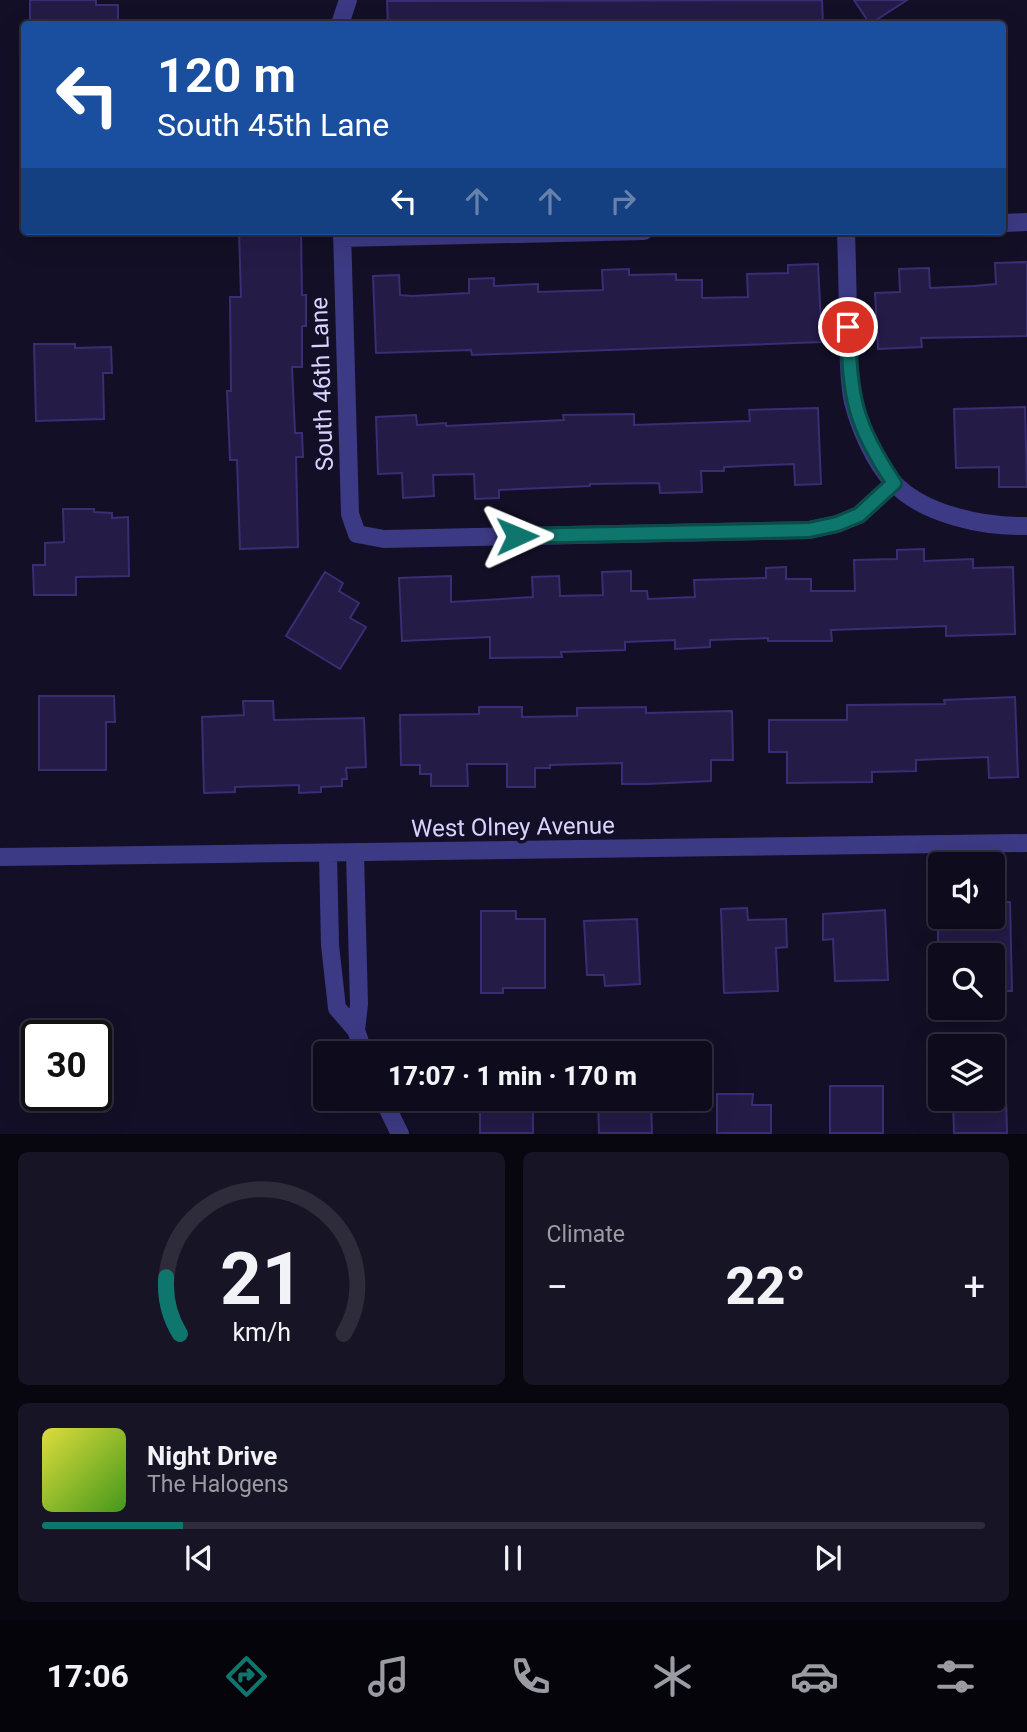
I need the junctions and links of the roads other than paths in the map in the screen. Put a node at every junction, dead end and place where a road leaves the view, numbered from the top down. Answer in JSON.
{"nodes":[{"id":1,"x":348,"y":0,"type":"edge"},
{"id":2,"x":341,"y":21,"type":"edge"},
{"id":3,"x":1027,"y":222,"type":"edge"},
{"id":4,"x":1006,"y":223,"type":"edge"},
{"id":5,"x":342,"y":235,"type":"edge"},
{"id":6,"x":846,"y":235,"type":"edge"},
{"id":7,"x":894,"y":483,"type":"junction"},
{"id":8,"x":1027,"y":526,"type":"edge"},
{"id":9,"x":1027,"y":843,"type":"edge"},
{"id":10,"x":355,"y":853,"type":"junction"},
{"id":11,"x":328,"y":854,"type":"junction"},
{"id":12,"x":0,"y":858,"type":"edge"},
{"id":13,"x":330,"y":945,"type":"junction"},
{"id":14,"x":356,"y":945,"type":"junction"},
{"id":15,"x":356,"y":1030,"type":"junction"},
{"id":16,"x":360,"y":1041,"type":"edge"},
{"id":17,"x":389,"y":1111,"type":"edge"},
{"id":18,"x":400,"y":1133,"type":"edge"}],
"edges":[{"from":1,"to":2,"type":"street"},
{"from":3,"to":4,"type":"street"},
{"from":5,"to":7,"type":"street","name":"South 46th Lane"},
{"from":6,"to":7,"type":"street"},
{"from":7,"to":8,"type":"street"},
{"from":9,"to":10,"type":"street","name":"West Olney Avenue"},
{"from":10,"to":11,"type":"street","name":"West Olney Avenue"},
{"from":10,"to":14,"type":"street"},
{"from":11,"to":12,"type":"street","name":"West Olney Avenue"},
{"from":11,"to":13,"type":"street"},
{"from":13,"to":14,"type":"street"},
{"from":13,"to":15,"type":"street"},
{"from":14,"to":15,"type":"street"},
{"from":15,"to":16,"type":"street"},
{"from":17,"to":18,"type":"street"}]}
